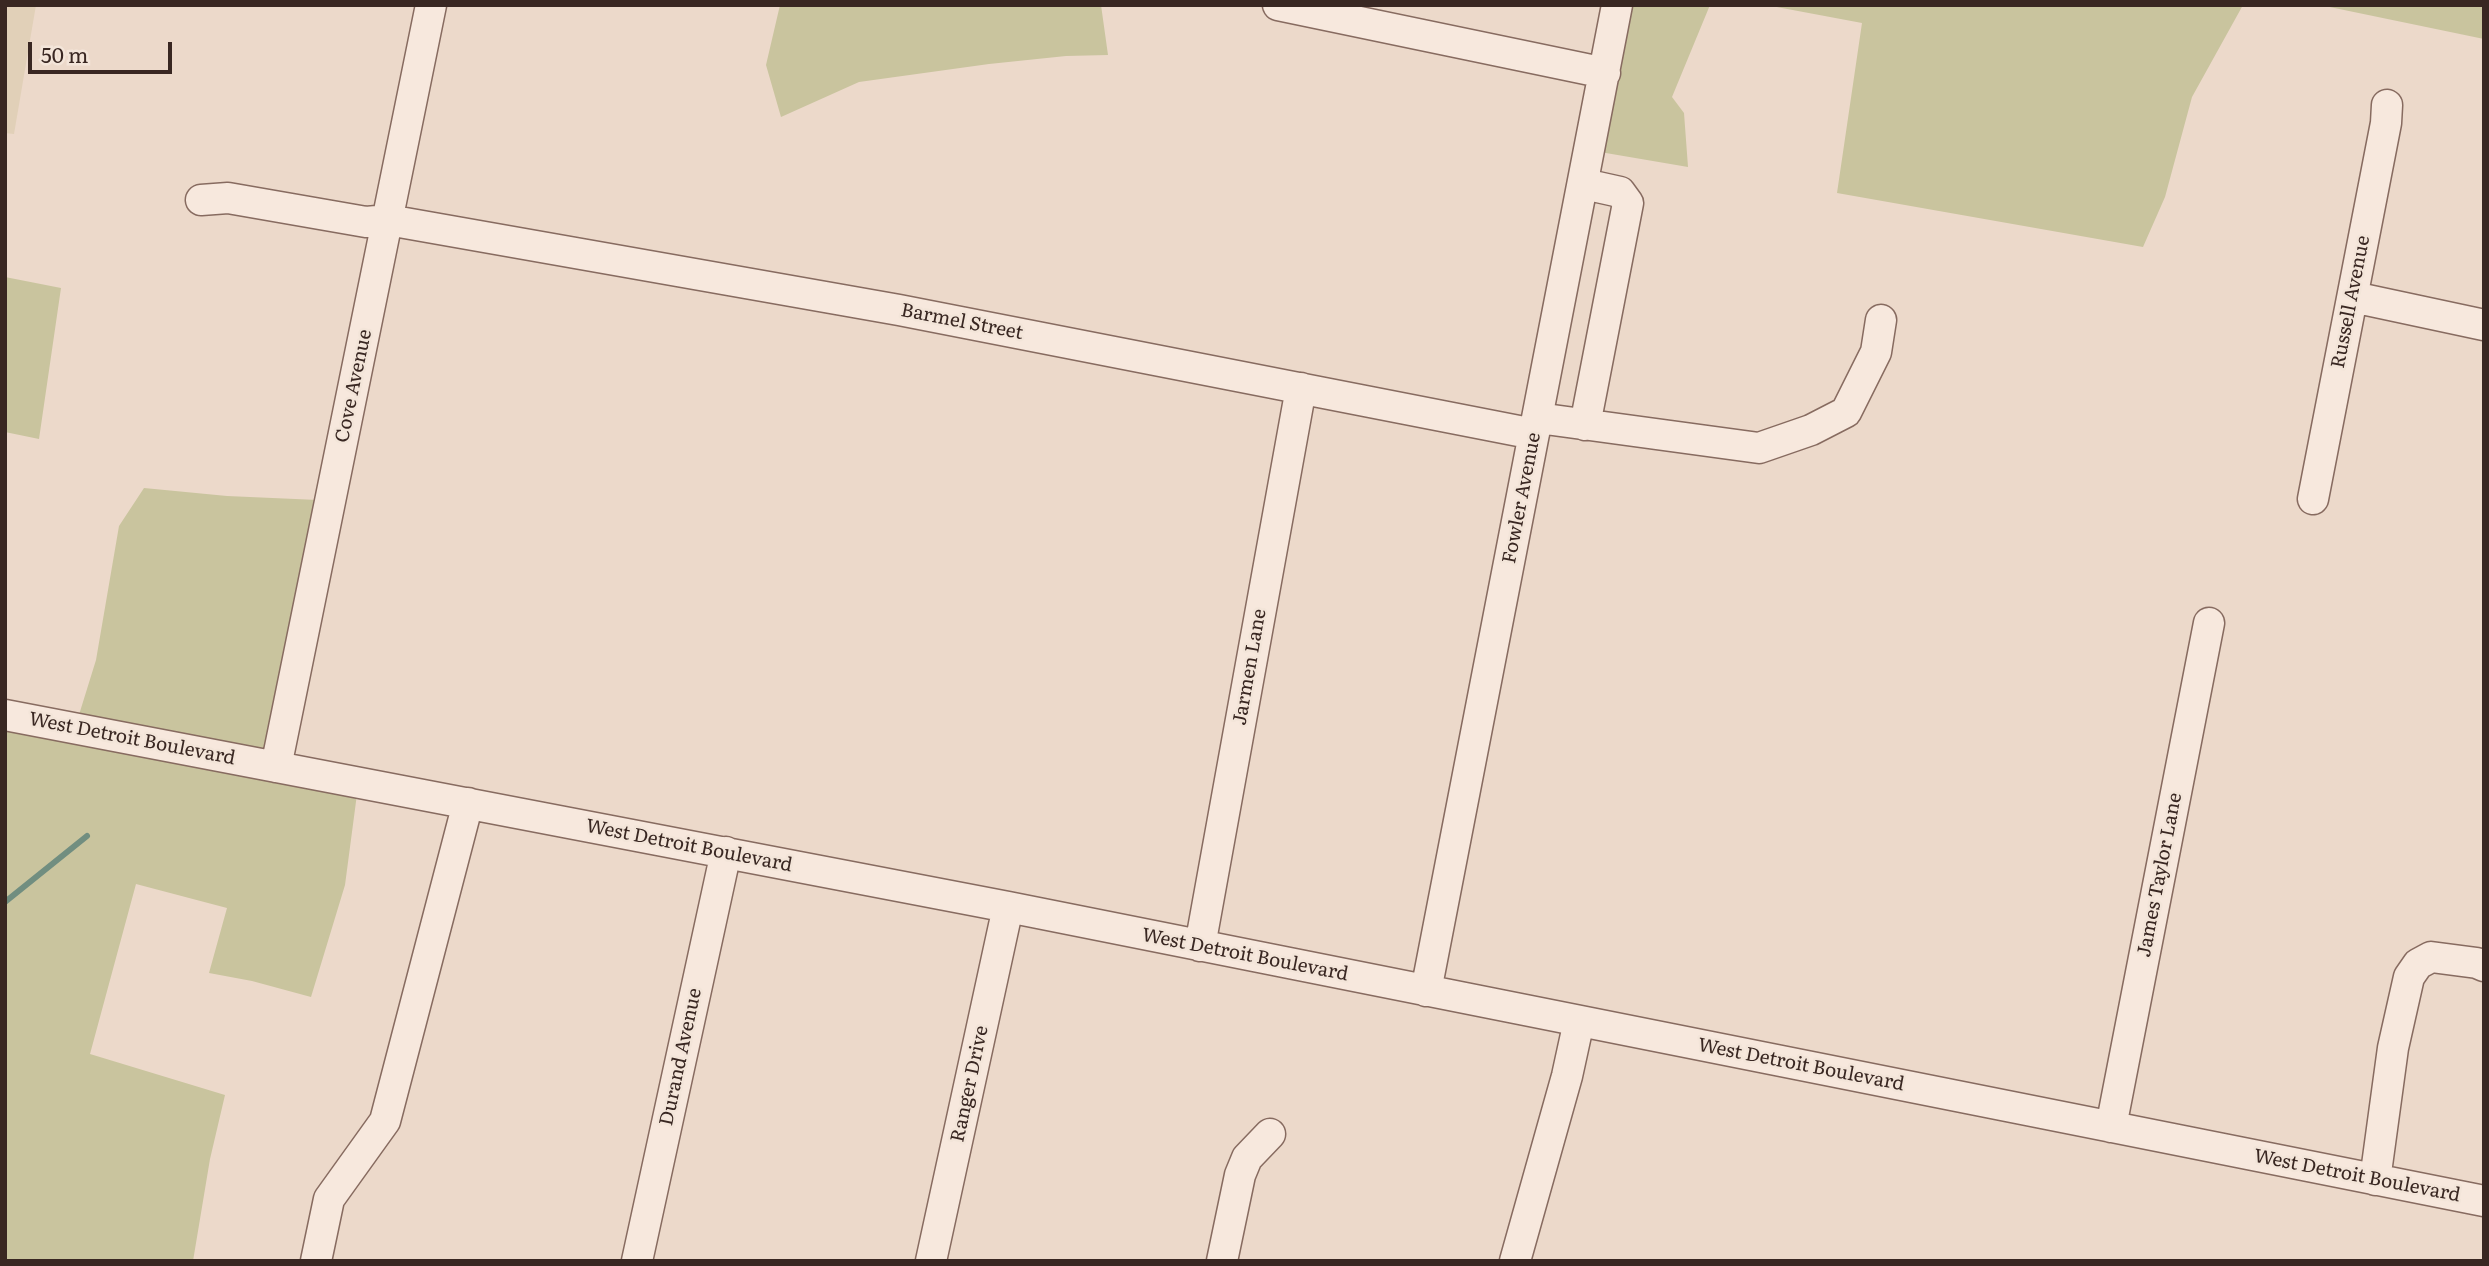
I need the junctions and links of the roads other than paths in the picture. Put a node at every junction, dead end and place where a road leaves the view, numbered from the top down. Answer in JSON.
{"nodes":[{"id":1,"x":431,"y":5,"type":"edge"},
{"id":2,"x":1279,"y":5,"type":"edge"},
{"id":3,"x":1617,"y":5,"type":"edge"},
{"id":4,"x":1605,"y":73,"type":"junction"},
{"id":5,"x":2387,"y":105,"type":"dead end"},
{"id":6,"x":1584,"y":184,"type":"junction"},
{"id":7,"x":201,"y":200,"type":"dead end"},
{"id":8,"x":388,"y":219,"type":"junction"},
{"id":9,"x":2353,"y":297,"type":"junction"},
{"id":10,"x":1881,"y":320,"type":"dead end"},
{"id":11,"x":2484,"y":325,"type":"edge"},
{"id":12,"x":1301,"y":388,"type":"junction"},
{"id":13,"x":1585,"y":425,"type":"junction"},
{"id":14,"x":1536,"y":426,"type":"junction"},
{"id":15,"x":2313,"y":499,"type":"dead end"},
{"id":16,"x":2209,"y":623,"type":"dead end"},
{"id":17,"x":5,"y":715,"type":"edge"},
{"id":18,"x":275,"y":767,"type":"junction"},
{"id":19,"x":468,"y":803,"type":"junction"},
{"id":20,"x":726,"y":852,"type":"junction"},
{"id":21,"x":1008,"y":907,"type":"junction"},
{"id":22,"x":1200,"y":946,"type":"junction"},
{"id":23,"x":2484,"y":966,"type":"edge"},
{"id":24,"x":1426,"y":991,"type":"junction"},
{"id":25,"x":1579,"y":1021,"type":"junction"},
{"id":26,"x":2111,"y":1127,"type":"junction"},
{"id":27,"x":1270,"y":1133,"type":"dead end"},
{"id":28,"x":2375,"y":1180,"type":"junction"},
{"id":29,"x":2484,"y":1201,"type":"edge"},
{"id":30,"x":316,"y":1261,"type":"edge"},
{"id":31,"x":637,"y":1261,"type":"edge"},
{"id":32,"x":931,"y":1261,"type":"edge"},
{"id":33,"x":1222,"y":1261,"type":"edge"},
{"id":34,"x":1515,"y":1261,"type":"edge"}],
"edges":[{"from":1,"to":8,"type":"street","name":"Cove Avenue"},
{"from":2,"to":4,"type":"street"},
{"from":3,"to":4,"type":"street","name":"Fowler Avenue"},
{"from":4,"to":6,"type":"street","name":"Fowler Avenue"},
{"from":5,"to":9,"type":"street","name":"Russell Avenue"},
{"from":6,"to":13,"type":"street"},
{"from":6,"to":14,"type":"street","name":"Fowler Avenue"},
{"from":7,"to":8,"type":"street","name":"Barmel Street"},
{"from":8,"to":12,"type":"street","name":"Barmel Street"},
{"from":8,"to":18,"type":"street","name":"Cove Avenue"},
{"from":9,"to":11,"type":"street"},
{"from":9,"to":15,"type":"street","name":"Russell Avenue"},
{"from":10,"to":13,"type":"street","name":"Barmel Street"},
{"from":12,"to":14,"type":"street","name":"Barmel Street"},
{"from":12,"to":22,"type":"street","name":"Jarmen Lane"},
{"from":13,"to":14,"type":"street","name":"Barmel Street"},
{"from":14,"to":24,"type":"street","name":"Fowler Avenue"},
{"from":16,"to":26,"type":"street","name":"James Taylor Lane"},
{"from":17,"to":18,"type":"street","name":"West Detroit Boulevard"},
{"from":18,"to":19,"type":"street","name":"West Detroit Boulevard"},
{"from":19,"to":20,"type":"street","name":"West Detroit Boulevard"},
{"from":19,"to":30,"type":"street"},
{"from":20,"to":21,"type":"street","name":"West Detroit Boulevard"},
{"from":20,"to":31,"type":"street","name":"Durand Avenue"},
{"from":21,"to":22,"type":"street","name":"West Detroit Boulevard"},
{"from":21,"to":32,"type":"street","name":"Ranger Drive"},
{"from":22,"to":24,"type":"street","name":"West Detroit Boulevard"},
{"from":23,"to":28,"type":"street"},
{"from":24,"to":25,"type":"street","name":"West Detroit Boulevard"},
{"from":25,"to":26,"type":"street","name":"West Detroit Boulevard"},
{"from":25,"to":34,"type":"street"},
{"from":26,"to":28,"type":"street","name":"West Detroit Boulevard"},
{"from":27,"to":33,"type":"street"},
{"from":28,"to":29,"type":"street","name":"West Detroit Boulevard"}]}
